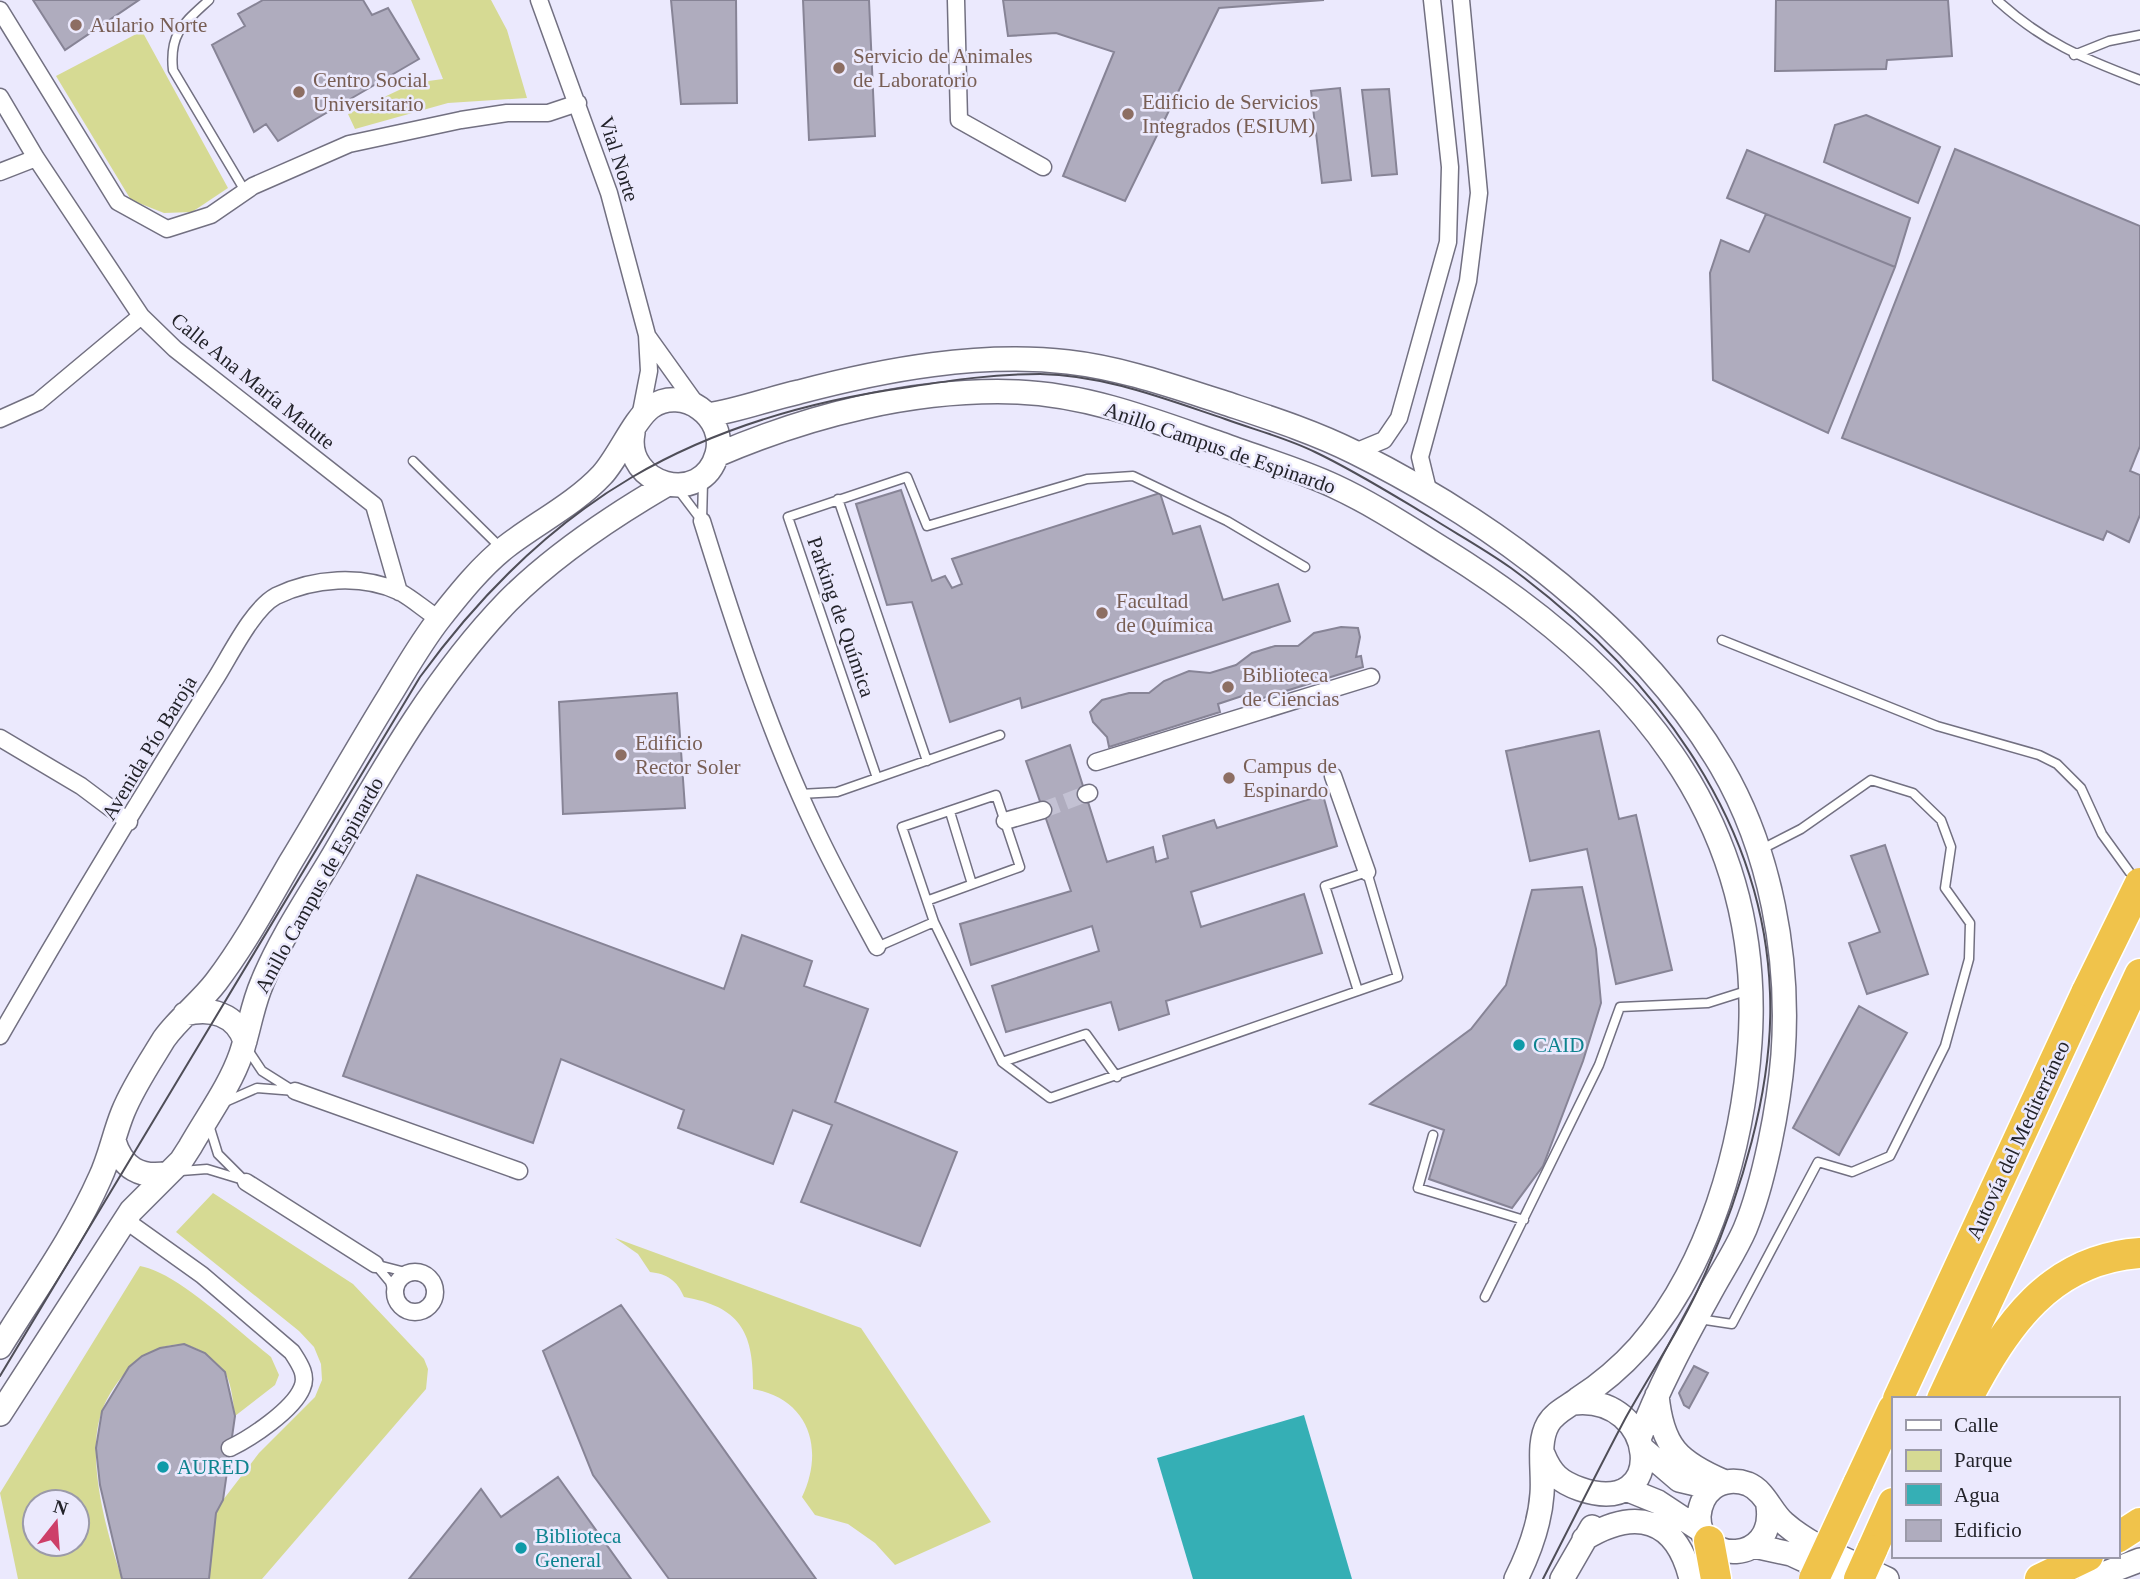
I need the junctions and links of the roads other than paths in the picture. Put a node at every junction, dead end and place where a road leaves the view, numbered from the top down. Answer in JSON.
{"nodes":[{"id":1,"x":209,"y":0,"type":"edge"},
{"id":2,"x":540,"y":0,"type":"edge"},
{"id":3,"x":956,"y":0,"type":"edge"},
{"id":4,"x":1432,"y":0,"type":"edge"},
{"id":5,"x":1461,"y":0,"type":"edge"},
{"id":6,"x":1997,"y":0,"type":"edge"},
{"id":7,"x":0,"y":10,"type":"edge"},
{"id":8,"x":2140,"y":35,"type":"edge"},
{"id":9,"x":2074,"y":55,"type":"junction"},
{"id":10,"x":2140,"y":80,"type":"edge"},
{"id":11,"x":0,"y":97,"type":"edge"},
{"id":12,"x":578,"y":103,"type":"junction"},
{"id":13,"x":36,"y":158,"type":"junction"},
{"id":14,"x":1043,"y":167,"type":"dead end"},
{"id":15,"x":0,"y":172,"type":"edge"},
{"id":16,"x":245,"y":191,"type":"junction"},
{"id":17,"x":141,"y":316,"type":"junction"},
{"id":18,"x":647,"y":335,"type":"junction"},
{"id":19,"x":702,"y":410,"type":"junction"},
{"id":20,"x":0,"y":419,"type":"edge"},
{"id":21,"x":636,"y":426,"type":"junction"},
{"id":22,"x":1355,"y":452,"type":"junction"},
{"id":23,"x":717,"y":455,"type":"junction"},
{"id":24,"x":413,"y":461,"type":"dead end"},
{"id":25,"x":703,"y":476,"type":"junction"},
{"id":26,"x":671,"y":485,"type":"junction"},
{"id":27,"x":1429,"y":494,"type":"junction"},
{"id":28,"x":838,"y":499,"type":"junction"},
{"id":29,"x":702,"y":521,"type":"junction"},
{"id":30,"x":502,"y":550,"type":"junction"},
{"id":31,"x":1305,"y":567,"type":"dead end"},
{"id":32,"x":400,"y":592,"type":"junction"},
{"id":33,"x":439,"y":619,"type":"junction"},
{"id":34,"x":1723,"y":640,"type":"dead end"},
{"id":35,"x":1371,"y":677,"type":"dead end"},
{"id":36,"x":1000,"y":735,"type":"dead end"},
{"id":37,"x":0,"y":738,"type":"edge"},
{"id":38,"x":927,"y":761,"type":"junction"},
{"id":39,"x":1096,"y":762,"type":"dead end"},
{"id":40,"x":1333,"y":776,"type":"dead end"},
{"id":41,"x":877,"y":778,"type":"junction"},
{"id":42,"x":800,"y":794,"type":"junction"},
{"id":43,"x":1043,"y":810,"type":"tunnel mouth"},
{"id":44,"x":950,"y":812,"type":"junction"},
{"id":45,"x":129,"y":821,"type":"junction"},
{"id":46,"x":1005,"y":821,"type":"junction"},
{"id":47,"x":1759,"y":850,"type":"junction"},
{"id":48,"x":1367,"y":872,"type":"junction"},
{"id":49,"x":972,"y":884,"type":"junction"},
{"id":50,"x":2140,"y":884,"type":"edge"},
{"id":51,"x":929,"y":900,"type":"junction"},
{"id":52,"x":934,"y":922,"type":"junction"},
{"id":53,"x":877,"y":947,"type":"joint"},
{"id":54,"x":2140,"y":974,"type":"edge"},
{"id":55,"x":1749,"y":990,"type":"junction"},
{"id":56,"x":1358,"y":991,"type":"junction"},
{"id":57,"x":190,"y":1011,"type":"junction"},
{"id":58,"x":0,"y":1036,"type":"edge"},
{"id":59,"x":245,"y":1041,"type":"junction"},
{"id":60,"x":1002,"y":1062,"type":"junction"},
{"id":61,"x":1117,"y":1077,"type":"junction"},
{"id":62,"x":295,"y":1091,"type":"junction"},
{"id":63,"x":209,"y":1113,"type":"junction"},
{"id":64,"x":1433,"y":1135,"type":"dead end"},
{"id":65,"x":111,"y":1150,"type":"junction"},
{"id":66,"x":519,"y":1171,"type":"dead end"},
{"id":67,"x":169,"y":1173,"type":"junction"},
{"id":68,"x":246,"y":1182,"type":"junction"},
{"id":69,"x":125,"y":1220,"type":"junction"},
{"id":70,"x":1524,"y":1220,"type":"junction"},
{"id":71,"x":2140,"y":1253,"type":"edge"},
{"id":72,"x":375,"y":1264,"type":"junction"},
{"id":73,"x":408,"y":1273,"type":"junction"},
{"id":74,"x":394,"y":1295,"type":"junction"},
{"id":75,"x":1485,"y":1297,"type":"dead end"},
{"id":76,"x":1696,"y":1319,"type":"junction"},
{"id":77,"x":0,"y":1347,"type":"edge"},
{"id":78,"x":1657,"y":1391,"type":"junction"},
{"id":79,"x":1899,"y":1397,"type":"edge"},
{"id":80,"x":1943,"y":1397,"type":"edge"},
{"id":81,"x":1968,"y":1397,"type":"edge"},
{"id":82,"x":1573,"y":1403,"type":"junction"},
{"id":83,"x":1892,"y":1411,"type":"edge"},
{"id":84,"x":0,"y":1414,"type":"edge"},
{"id":85,"x":1642,"y":1444,"type":"junction"},
{"id":86,"x":230,"y":1448,"type":"dead end"},
{"id":87,"x":1543,"y":1454,"type":"junction"},
{"id":88,"x":1719,"y":1485,"type":"junction"},
{"id":89,"x":1619,"y":1492,"type":"junction"},
{"id":90,"x":1768,"y":1506,"type":"junction"},
{"id":91,"x":1892,"y":1507,"type":"edge"},
{"id":92,"x":2140,"y":1522,"type":"edge"},
{"id":93,"x":1705,"y":1536,"type":"junction"},
{"id":94,"x":2119,"y":1537,"type":"edge"},
{"id":95,"x":1584,"y":1539,"type":"junction"},
{"id":96,"x":1883,"y":1539,"type":"edge"},
{"id":97,"x":1754,"y":1546,"type":"junction"},
{"id":98,"x":2084,"y":1558,"type":"edge"},
{"id":99,"x":2140,"y":1560,"type":"edge"},
{"id":100,"x":1516,"y":1579,"type":"edge"},
{"id":101,"x":1562,"y":1579,"type":"edge"},
{"id":102,"x":1691,"y":1579,"type":"edge"},
{"id":103,"x":1716,"y":1579,"type":"edge"},
{"id":104,"x":1815,"y":1579,"type":"edge"},
{"id":105,"x":1845,"y":1579,"type":"edge"},
{"id":106,"x":1859,"y":1579,"type":"edge"},
{"id":107,"x":1886,"y":1579,"type":"edge"},
{"id":108,"x":2040,"y":1579,"type":"edge"},
{"id":109,"x":2090,"y":1579,"type":"edge"}],
"edges":[{"from":1,"to":16,"type":"lane"},
{"from":2,"to":12,"type":"street","name":"Vial Norte"},
{"from":3,"to":14,"type":"street"},
{"from":4,"to":22,"type":"street"},
{"from":5,"to":27,"type":"street"},
{"from":6,"to":9,"type":"lane"},
{"from":7,"to":16,"type":"street"},
{"from":8,"to":9,"type":"lane"},
{"from":9,"to":10,"type":"lane"},
{"from":11,"to":13,"type":"street","name":"Calle Ana María Matute"},
{"from":12,"to":16,"type":"street"},
{"from":12,"to":18,"type":"street","name":"Vial Norte"},
{"from":13,"to":15,"type":"street"},
{"from":13,"to":17,"type":"street","name":"Calle Ana María Matute"},
{"from":17,"to":20,"type":"street"},
{"from":17,"to":32,"type":"street","name":"Calle Ana María Matute"},
{"from":18,"to":19,"type":"street","name":"Vial Norte"},
{"from":18,"to":21,"type":"street","name":"Vial Norte"},
{"from":19,"to":21,"type":"main road","name":"Anillo Campus de Espinardo"},
{"from":19,"to":22,"type":"main road","name":"Anillo Campus de Espinardo"},
{"from":19,"to":23,"type":"main road"},
{"from":21,"to":26,"type":"main road"},
{"from":21,"to":30,"type":"main road","name":"Anillo Campus de Espinardo"},
{"from":22,"to":27,"type":"main road","name":"Anillo Campus de Espinardo"},
{"from":23,"to":25,"type":"main road"},
{"from":23,"to":55,"type":"main road","name":"Anillo Campus de Espinardo"},
{"from":24,"to":30,"type":"lane"},
{"from":25,"to":26,"type":"main road","name":"Anillo Campus de Espinardo"},
{"from":25,"to":29,"type":"lane"},
{"from":26,"to":29,"type":"lane"},
{"from":26,"to":59,"type":"main road","name":"Anillo Campus de Espinardo"},
{"from":27,"to":47,"type":"main road","name":"Anillo Campus de Espinardo"},
{"from":28,"to":31,"type":"lane","name":"Parking de Química"},
{"from":28,"to":38,"type":"lane","name":"Parking de Química"},
{"from":28,"to":41,"type":"lane","name":"Parking de Química"},
{"from":29,"to":42,"type":"street"},
{"from":30,"to":33,"type":"main road","name":"Anillo Campus de Espinardo"},
{"from":32,"to":33,"type":"street"},
{"from":32,"to":45,"type":"street","name":"Avenida Pío Baroja"},
{"from":33,"to":57,"type":"main road","name":"Anillo Campus de Espinardo"},
{"from":34,"to":50,"type":"lane"},
{"from":35,"to":39,"type":"street"},
{"from":36,"to":38,"type":"lane"},
{"from":37,"to":45,"type":"street"},
{"from":38,"to":41,"type":"lane"},
{"from":40,"to":48,"type":"street"},
{"from":41,"to":42,"type":"lane"},
{"from":42,"to":53,"type":"street"},
{"from":43,"to":46,"type":"street"},
{"from":44,"to":46,"type":"lane"},
{"from":44,"to":49,"type":"lane"},
{"from":44,"to":51,"type":"lane"},
{"from":45,"to":58,"type":"street","name":"Avenida Pío Baroja"},
{"from":46,"to":49,"type":"lane"},
{"from":47,"to":76,"type":"main road","name":"Anillo Campus de Espinardo"},
{"from":47,"to":76,"type":"lane"},
{"from":48,"to":56,"type":"lane"},
{"from":48,"to":56,"type":"lane"},
{"from":49,"to":51,"type":"lane"},
{"from":50,"to":79,"type":"highway","name":"Autovía del Mediterráneo","bridge":true},
{"from":51,"to":52,"type":"lane"},
{"from":52,"to":53,"type":"lane"},
{"from":52,"to":60,"type":"lane"},
{"from":54,"to":80,"type":"highway","name":"Autovía del Mediterráneo"},
{"from":55,"to":70,"type":"lane"},
{"from":55,"to":82,"type":"main road","name":"Anillo Campus de Espinardo"},
{"from":56,"to":61,"type":"lane"},
{"from":57,"to":59,"type":"main road"},
{"from":57,"to":65,"type":"main road","name":"Anillo Campus de Espinardo"},
{"from":59,"to":62,"type":"lane"},
{"from":59,"to":63,"type":"main road","name":"Anillo Campus de Espinardo"},
{"from":60,"to":61,"type":"lane"},
{"from":60,"to":61,"type":"lane"},
{"from":62,"to":63,"type":"lane"},
{"from":62,"to":66,"type":"street"},
{"from":63,"to":67,"type":"main road","name":"Anillo Campus de Espinardo"},
{"from":63,"to":68,"type":"lane"},
{"from":64,"to":70,"type":"lane"},
{"from":65,"to":67,"type":"main road"},
{"from":65,"to":77,"type":"main road","name":"Anillo Campus de Espinardo"},
{"from":67,"to":68,"type":"lane"},
{"from":67,"to":69,"type":"main road","name":"Anillo Campus de Espinardo"},
{"from":68,"to":72,"type":"street"},
{"from":69,"to":84,"type":"main road","name":"Anillo Campus de Espinardo"},
{"from":69,"to":86,"type":"street"},
{"from":70,"to":75,"type":"lane"},
{"from":71,"to":81,"type":"highway"},
{"from":72,"to":73,"type":"lane"},
{"from":72,"to":74,"type":"lane"},
{"from":73,"to":74,"type":"street"},
{"from":73,"to":74,"type":"street"},
{"from":76,"to":78,"type":"main road","name":"Anillo Campus de Espinardo"},
{"from":78,"to":85,"type":"main road","name":"Anillo Campus de Espinardo"},
{"from":78,"to":88,"type":"main road"},
{"from":82,"to":85,"type":"main road"},
{"from":82,"to":87,"type":"main road","name":"Anillo Campus de Espinardo"},
{"from":83,"to":104,"type":"highway","bridge":true},
{"from":85,"to":88,"type":"main road"},
{"from":85,"to":89,"type":"main road","name":"Anillo Campus de Espinardo"},
{"from":87,"to":89,"type":"main road"},
{"from":87,"to":100,"type":"main road","name":"Anillo Campus de Espinardo"},
{"from":88,"to":90,"type":"main road"},
{"from":88,"to":93,"type":"main road"},
{"from":89,"to":93,"type":"main road"},
{"from":89,"to":95,"type":"main road","name":"Anillo Campus de Espinardo"},
{"from":90,"to":97,"type":"main road"},
{"from":90,"to":107,"type":"main road"},
{"from":91,"to":96,"type":"highway"},
{"from":92,"to":94,"type":"highway"},
{"from":93,"to":97,"type":"main road"},
{"from":93,"to":103,"type":"highway"},
{"from":95,"to":101,"type":"main road","name":"Anillo Campus de Espinardo"},
{"from":95,"to":102,"type":"main road"},
{"from":96,"to":106,"type":"highway","bridge":true},
{"from":97,"to":105,"type":"main road"},
{"from":98,"to":108,"type":"highway"},
{"from":99,"to":109,"type":"main road"}]}
